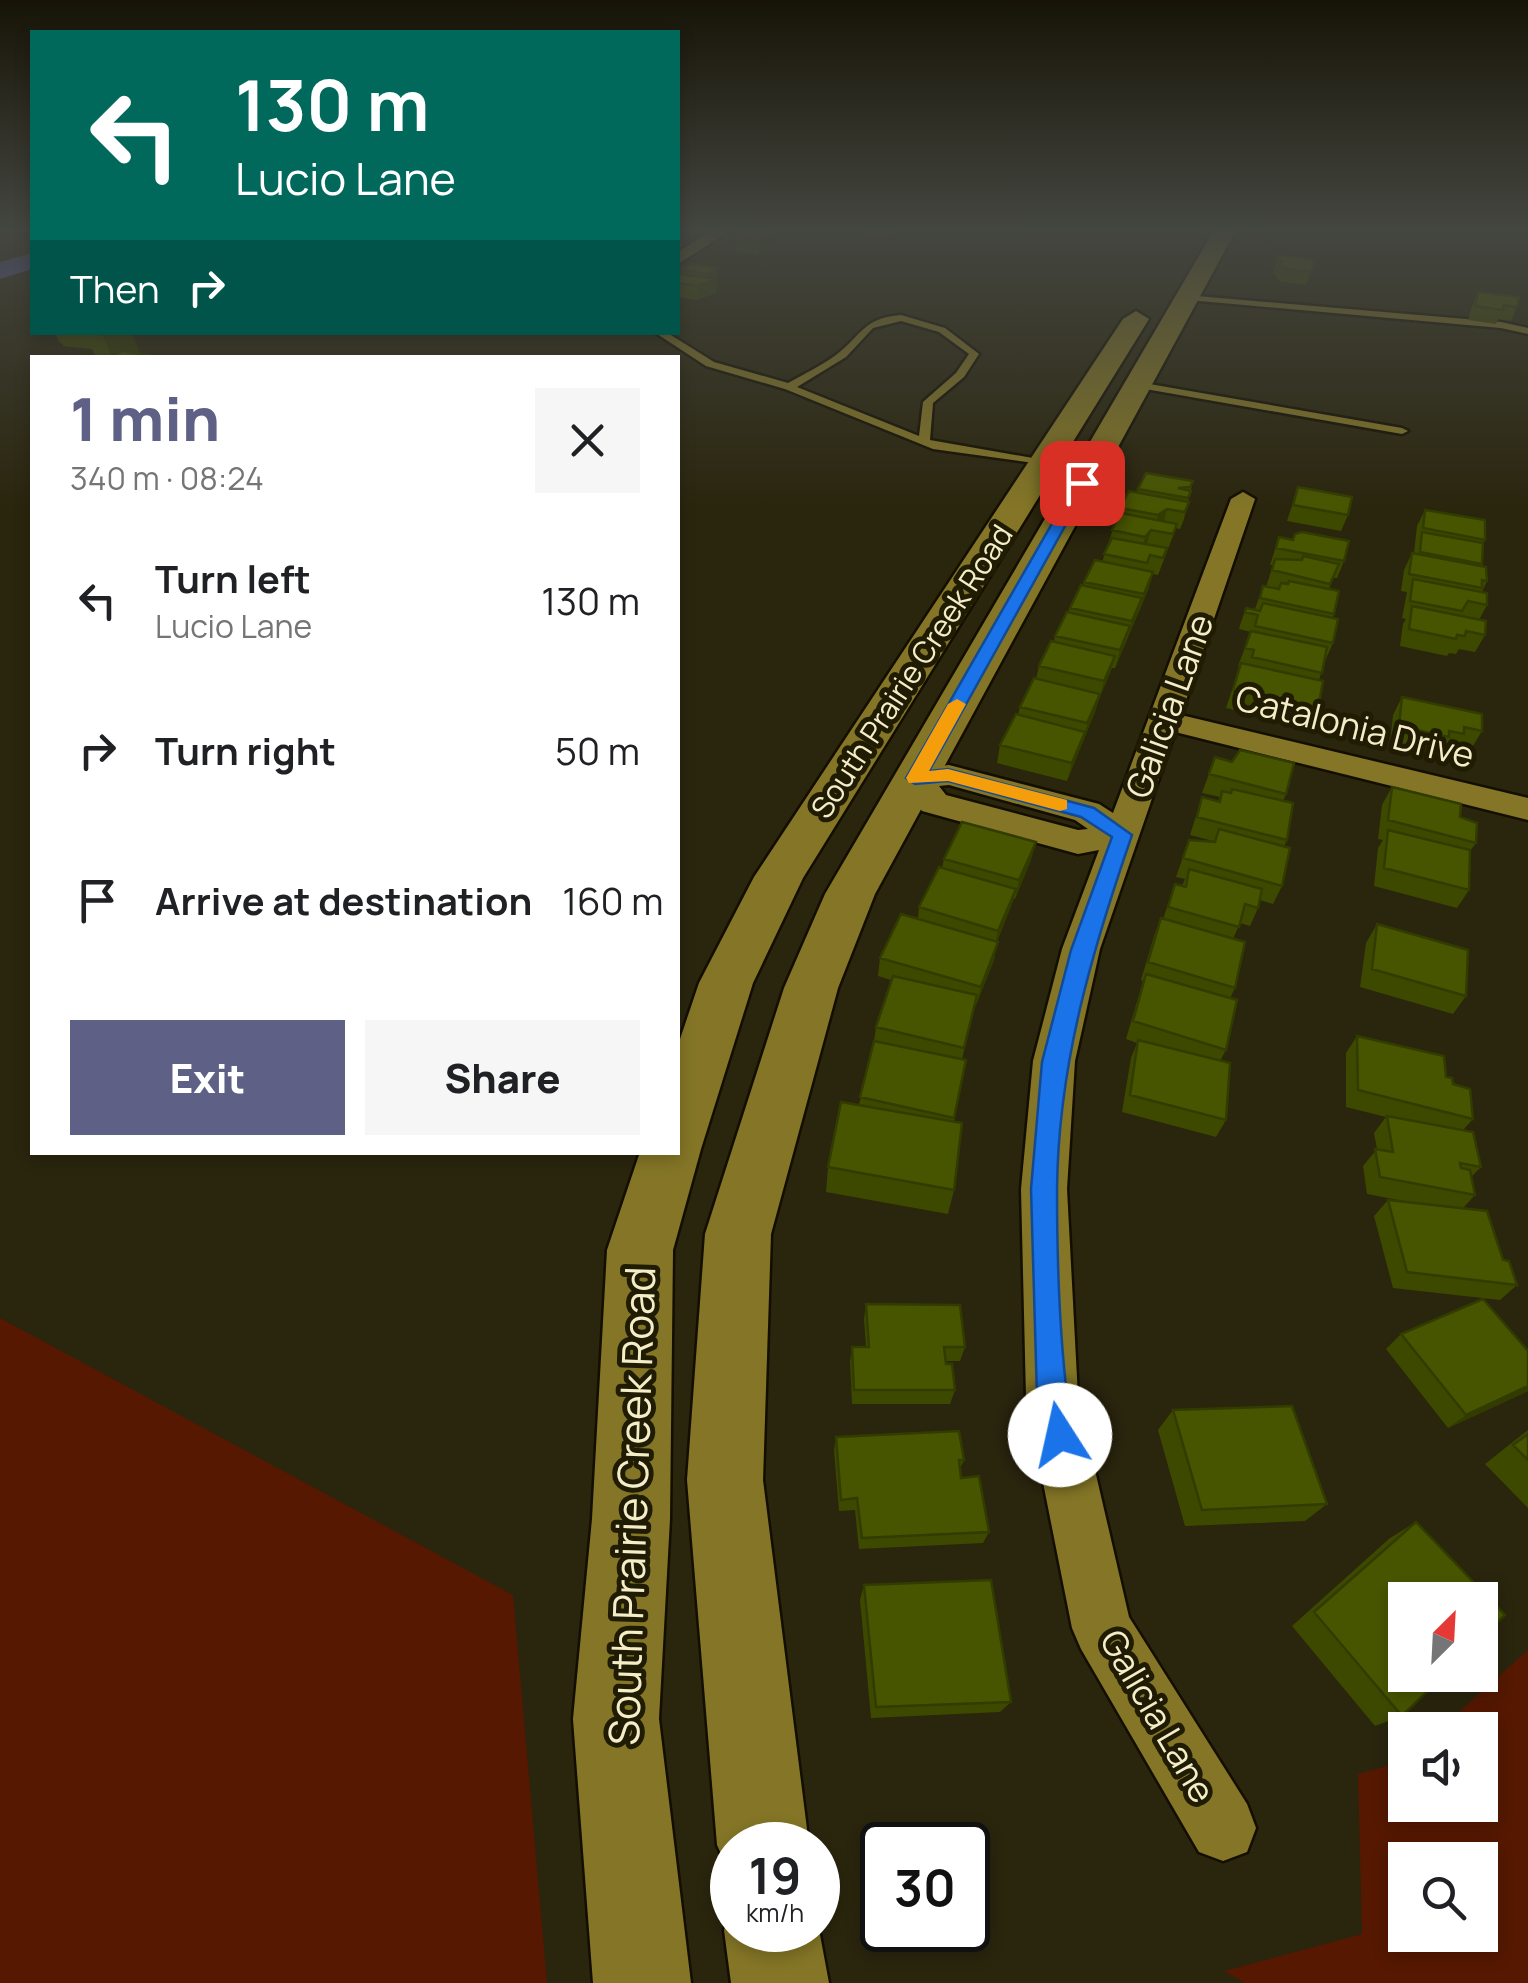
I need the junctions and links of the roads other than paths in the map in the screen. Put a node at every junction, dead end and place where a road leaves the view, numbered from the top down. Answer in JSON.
{"nodes":[{"id":1,"x":874,"y":325,"type":"edge"},
{"id":2,"x":925,"y":325,"type":"edge"},
{"id":3,"x":1133,"y":325,"type":"edge"},
{"id":4,"x":1172,"y":325,"type":"edge"},
{"id":5,"x":1451,"y":325,"type":"edge"},
{"id":6,"x":1503,"y":325,"type":"edge"},
{"id":7,"x":1528,"y":331,"type":"edge"},
{"id":8,"x":663,"y":335,"type":"edge"},
{"id":9,"x":1528,"y":340,"type":"edge"},
{"id":10,"x":1138,"y":385,"type":"junction"},
{"id":11,"x":789,"y":387,"type":"junction"},
{"id":12,"x":1402,"y":432,"type":"dead end"},
{"id":13,"x":924,"y":440,"type":"junction"},
{"id":14,"x":1044,"y":463,"type":"junction"},
{"id":15,"x":1242,"y":500,"type":"dead end"},
{"id":16,"x":1164,"y":720,"type":"junction"},
{"id":17,"x":852,"y":762,"type":"junction"},
{"id":18,"x":915,"y":778,"type":"junction"},
{"id":19,"x":1528,"y":809,"type":"edge"},
{"id":20,"x":1122,"y":835,"type":"junction"},
{"id":21,"x":680,"y":1127,"type":"edge"},
{"id":22,"x":670,"y":1155,"type":"edge"},
{"id":23,"x":761,"y":1822,"type":"edge"},
{"id":24,"x":1223,"y":1828,"type":"dead end"},
{"id":25,"x":775,"y":1952,"type":"edge"},
{"id":26,"x":642,"y":1983,"type":"edge"},
{"id":27,"x":780,"y":1983,"type":"edge"}],
"edges":[{"from":1,"to":11,"type":"lane"},
{"from":2,"to":13,"type":"lane"},
{"from":3,"to":14,"type":"main road","name":"South Prairie Creek Road"},
{"from":4,"to":10,"type":"main road","name":"South Prairie Creek Road"},
{"from":5,"to":9,"type":"lane"},
{"from":6,"to":7,"type":"lane"},
{"from":8,"to":11,"type":"lane"},
{"from":10,"to":12,"type":"lane"},
{"from":10,"to":18,"type":"main road","name":"South Prairie Creek Road"},
{"from":11,"to":13,"type":"lane"},
{"from":13,"to":14,"type":"lane"},
{"from":14,"to":17,"type":"main road","name":"South Prairie Creek Road"},
{"from":15,"to":16,"type":"street","name":"Galicia Lane"},
{"from":16,"to":19,"type":"street","name":"Catalonia Drive"},
{"from":16,"to":20,"type":"street","name":"Galicia Lane"},
{"from":17,"to":18,"type":"main road"},
{"from":17,"to":21,"type":"main road","name":"South Prairie Creek Road"},
{"from":18,"to":20,"type":"street"},
{"from":18,"to":23,"type":"main road","name":"South Prairie Creek Road"},
{"from":20,"to":24,"type":"street","name":"Galicia Lane"},
{"from":22,"to":26,"type":"main road","name":"South Prairie Creek Road"},
{"from":25,"to":27,"type":"main road"}]}
